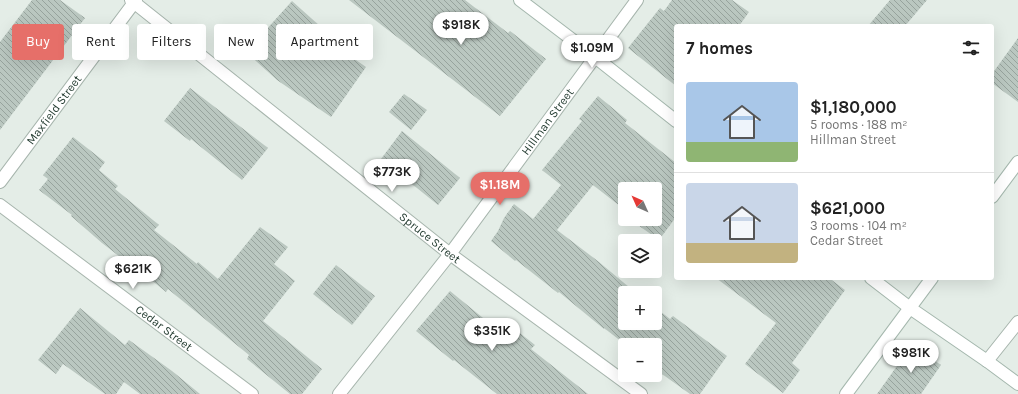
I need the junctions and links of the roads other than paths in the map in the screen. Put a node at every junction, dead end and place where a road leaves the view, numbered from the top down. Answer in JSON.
{"nodes":[{"id":1,"x":520,"y":0,"type":"edge"},
{"id":2,"x":637,"y":0,"type":"edge"},
{"id":3,"x":134,"y":1,"type":"edge"},
{"id":4,"x":595,"y":57,"type":"junction"},
{"id":5,"x":674,"y":119,"type":"edge"},
{"id":6,"x":1018,"y":162,"type":"edge"},
{"id":7,"x":0,"y":182,"type":"edge"},
{"id":8,"x":994,"y":194,"type":"edge"},
{"id":9,"x":0,"y":205,"type":"edge"},
{"id":10,"x":450,"y":254,"type":"junction"},
{"id":11,"x":874,"y":280,"type":"edge"},
{"id":12,"x":931,"y":280,"type":"edge"},
{"id":13,"x":910,"y":308,"type":"junction"},
{"id":14,"x":1018,"y":322,"type":"edge"},
{"id":15,"x":987,"y":361,"type":"junction"},
{"id":16,"x":1018,"y":384,"type":"edge"},
{"id":17,"x":252,"y":394,"type":"edge"},
{"id":18,"x":339,"y":394,"type":"edge"},
{"id":19,"x":641,"y":394,"type":"edge"},
{"id":20,"x":846,"y":394,"type":"edge"}],
"edges":[{"from":1,"to":4,"type":"street"},
{"from":2,"to":4,"type":"street","name":"Hillman Street"},
{"from":3,"to":7,"type":"street","name":"Maxfield Street"},
{"from":3,"to":10,"type":"street","name":"Spruce Street"},
{"from":4,"to":5,"type":"street"},
{"from":4,"to":10,"type":"street","name":"Hillman Street"},
{"from":6,"to":8,"type":"street"},
{"from":9,"to":17,"type":"street","name":"Cedar Street"},
{"from":10,"to":18,"type":"street","name":"Hillman Street"},
{"from":10,"to":19,"type":"street","name":"Spruce Street"},
{"from":11,"to":13,"type":"street"},
{"from":12,"to":13,"type":"street"},
{"from":13,"to":15,"type":"street"},
{"from":13,"to":20,"type":"street"},
{"from":14,"to":15,"type":"street"},
{"from":15,"to":16,"type":"street"}]}
